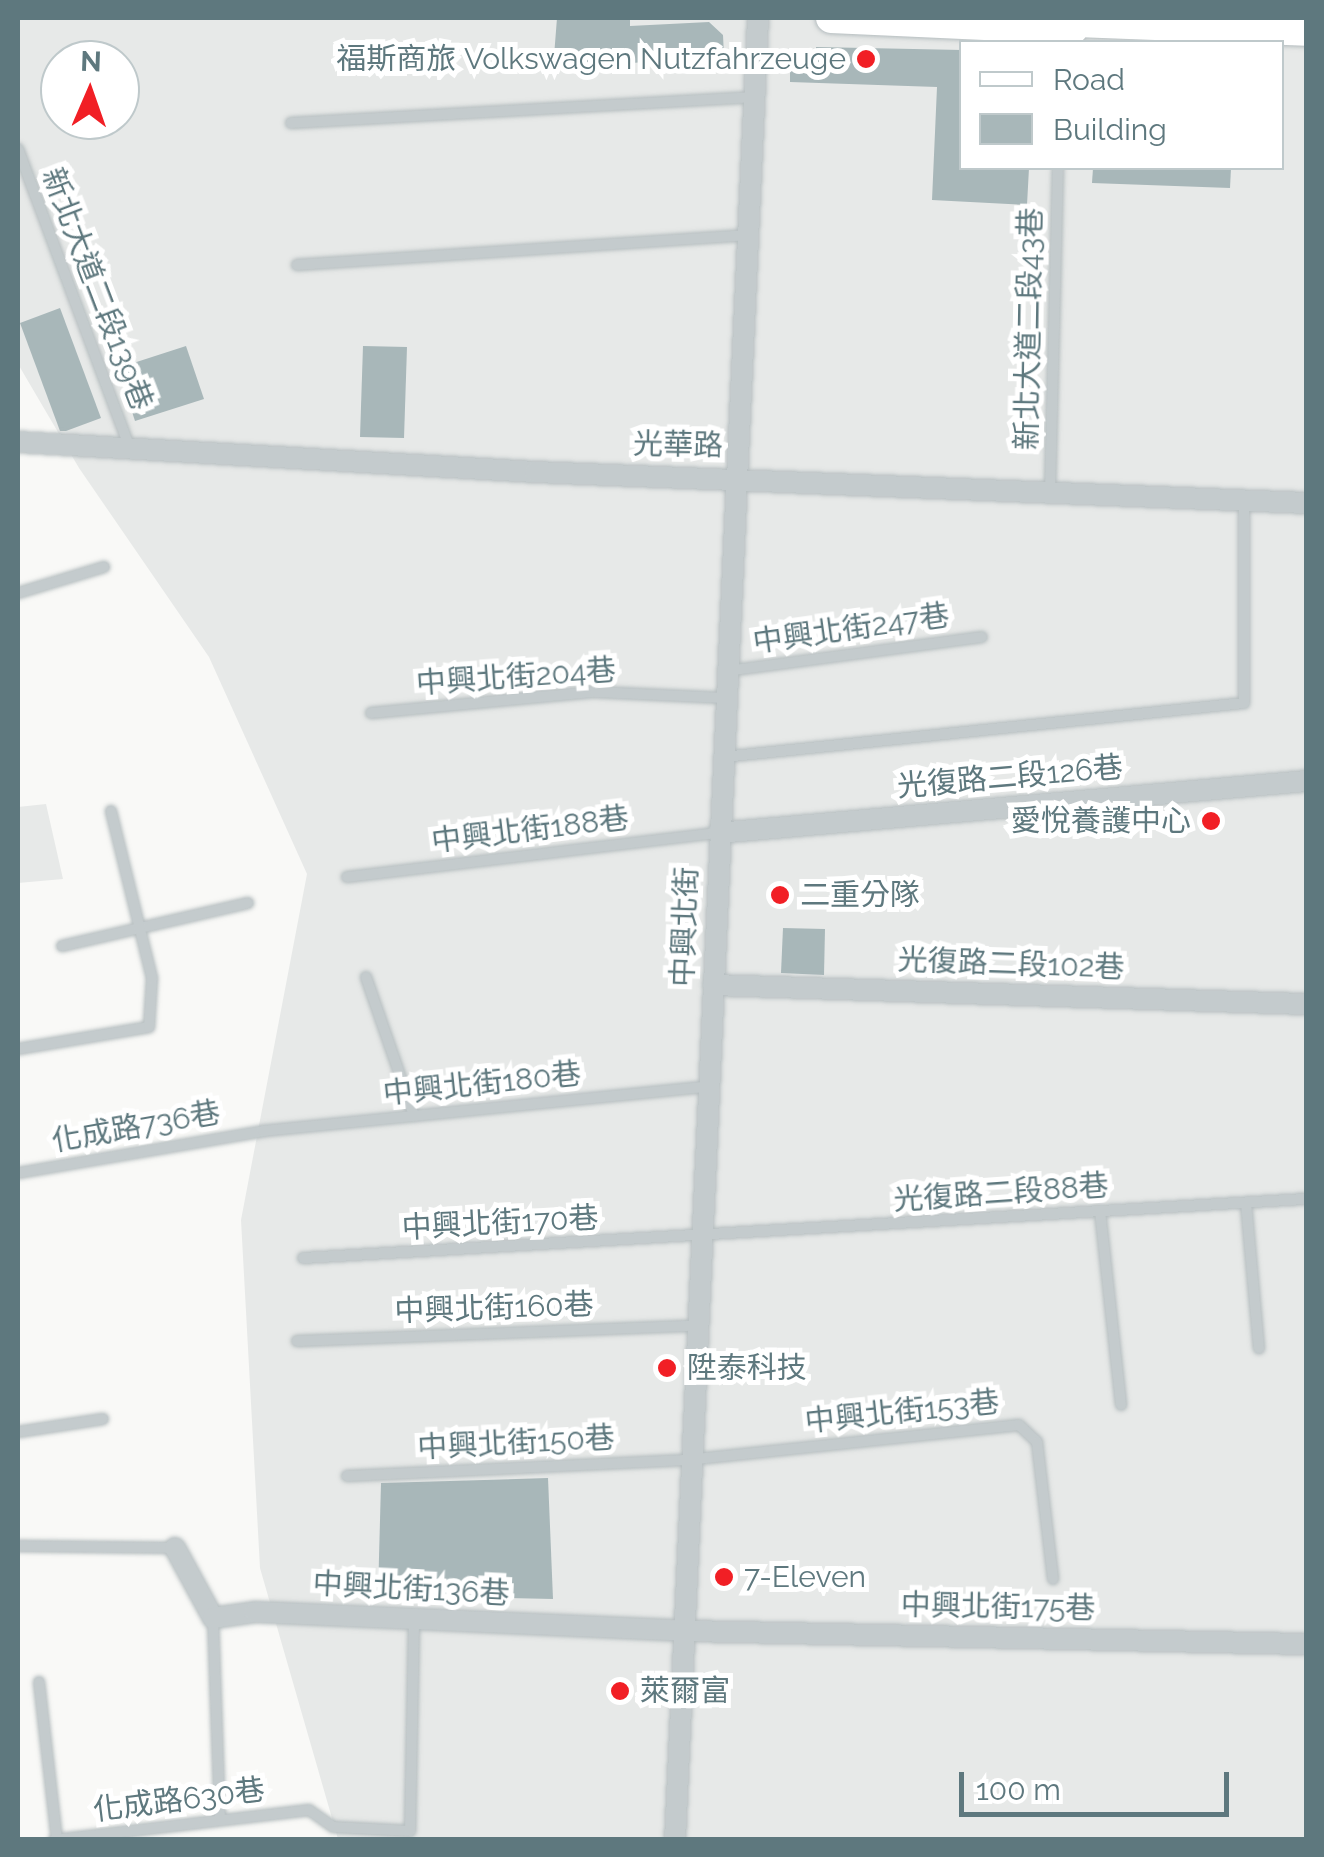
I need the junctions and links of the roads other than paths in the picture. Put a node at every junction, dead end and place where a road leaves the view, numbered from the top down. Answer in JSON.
{"nodes":[{"id":1,"x":758,"y":18,"type":"edge"},
{"id":2,"x":832,"y":18,"type":"edge"},
{"id":3,"x":1306,"y":28,"type":"edge"},
{"id":4,"x":1060,"y":30,"type":"edge"},
{"id":5,"x":1306,"y":38,"type":"edge"},
{"id":6,"x":754,"y":97,"type":"junction"},
{"id":7,"x":290,"y":123,"type":"dead end"},
{"id":8,"x":18,"y":148,"type":"edge"},
{"id":9,"x":1058,"y":170,"type":"edge"},
{"id":10,"x":748,"y":235,"type":"junction"},
{"id":11,"x":297,"y":265,"type":"dead end"},
{"id":12,"x":18,"y":442,"type":"edge"},
{"id":13,"x":129,"y":446,"type":"junction"},
{"id":14,"x":735,"y":476,"type":"junction"},
{"id":15,"x":1050,"y":492,"type":"junction"},
{"id":16,"x":1244,"y":500,"type":"junction"},
{"id":17,"x":1306,"y":503,"type":"edge"},
{"id":18,"x":104,"y":566,"type":"dead end"},
{"id":19,"x":18,"y":593,"type":"edge"},
{"id":20,"x":982,"y":637,"type":"dead end"},
{"id":21,"x":726,"y":671,"type":"junction"},
{"id":22,"x":725,"y":698,"type":"junction"},
{"id":23,"x":371,"y":713,"type":"dead end"},
{"id":24,"x":722,"y":757,"type":"junction"},
{"id":25,"x":1306,"y":780,"type":"edge"},
{"id":26,"x":111,"y":811,"type":"dead end"},
{"id":27,"x":718,"y":834,"type":"junction"},
{"id":28,"x":347,"y":877,"type":"dead end"},
{"id":29,"x":248,"y":903,"type":"dead end"},
{"id":30,"x":140,"y":924,"type":"junction"},
{"id":31,"x":62,"y":946,"type":"dead end"},
{"id":32,"x":366,"y":977,"type":"dead end"},
{"id":33,"x":713,"y":985,"type":"junction"},
{"id":34,"x":1306,"y":1004,"type":"edge"},
{"id":35,"x":18,"y":1049,"type":"edge"},
{"id":36,"x":706,"y":1086,"type":"junction"},
{"id":37,"x":414,"y":1116,"type":"junction"},
{"id":38,"x":263,"y":1131,"type":"joint"},
{"id":39,"x":18,"y":1173,"type":"edge"},
{"id":40,"x":1306,"y":1199,"type":"edge"},
{"id":41,"x":1246,"y":1203,"type":"junction"},
{"id":42,"x":1100,"y":1211,"type":"junction"},
{"id":43,"x":698,"y":1238,"type":"junction"},
{"id":44,"x":303,"y":1258,"type":"dead end"},
{"id":45,"x":694,"y":1326,"type":"junction"},
{"id":46,"x":297,"y":1341,"type":"dead end"},
{"id":47,"x":1259,"y":1348,"type":"dead end"},
{"id":48,"x":1121,"y":1405,"type":"dead end"},
{"id":49,"x":103,"y":1419,"type":"dead end"},
{"id":50,"x":18,"y":1432,"type":"edge"},
{"id":51,"x":688,"y":1460,"type":"junction"},
{"id":52,"x":347,"y":1476,"type":"dead end"},
{"id":53,"x":18,"y":1546,"type":"edge"},
{"id":54,"x":175,"y":1548,"type":"joint"},
{"id":55,"x":1054,"y":1579,"type":"dead end"},
{"id":56,"x":212,"y":1618,"type":"junction"},
{"id":57,"x":414,"y":1619,"type":"junction"},
{"id":58,"x":688,"y":1631,"type":"junction"},
{"id":59,"x":1306,"y":1644,"type":"edge"},
{"id":60,"x":39,"y":1682,"type":"dead end"},
{"id":61,"x":220,"y":1820,"type":"junction"},
{"id":62,"x":55,"y":1839,"type":"edge"},
{"id":63,"x":675,"y":1840,"type":"edge"}],
"edges":[{"from":1,"to":6,"type":"street","name":"中興北街"},
{"from":2,"to":4,"type":"main road"},
{"from":3,"to":4,"type":"highway"},
{"from":4,"to":5,"type":"main road"},
{"from":6,"to":7,"type":"lane"},
{"from":6,"to":10,"type":"street","name":"中興北街"},
{"from":8,"to":13,"type":"lane","name":"新北大道二段139巷"},
{"from":9,"to":15,"type":"lane","name":"新北大道二段43巷"},
{"from":10,"to":11,"type":"lane"},
{"from":10,"to":14,"type":"street","name":"中興北街"},
{"from":12,"to":13,"type":"street","name":"光華路"},
{"from":13,"to":14,"type":"street","name":"光華路"},
{"from":14,"to":15,"type":"street","name":"光華路"},
{"from":14,"to":21,"type":"street","name":"中興北街"},
{"from":15,"to":16,"type":"street","name":"光華路"},
{"from":16,"to":17,"type":"street","name":"光華路"},
{"from":16,"to":24,"type":"lane"},
{"from":18,"to":19,"type":"lane"},
{"from":20,"to":21,"type":"lane","name":"中興北街247巷"},
{"from":21,"to":22,"type":"street","name":"中興北街"},
{"from":22,"to":23,"type":"lane","name":"中興北街204巷"},
{"from":22,"to":24,"type":"street","name":"中興北街"},
{"from":24,"to":27,"type":"street","name":"中興北街"},
{"from":25,"to":27,"type":"street","name":"光復路二段126巷"},
{"from":26,"to":30,"type":"lane"},
{"from":27,"to":28,"type":"lane","name":"中興北街188巷"},
{"from":27,"to":33,"type":"street","name":"中興北街"},
{"from":29,"to":30,"type":"lane"},
{"from":30,"to":31,"type":"lane"},
{"from":30,"to":35,"type":"lane"},
{"from":32,"to":37,"type":"lane"},
{"from":33,"to":34,"type":"street","name":"光復路二段102巷"},
{"from":33,"to":36,"type":"street","name":"中興北街"},
{"from":36,"to":37,"type":"lane","name":"中興北街180巷"},
{"from":36,"to":43,"type":"street","name":"中興北街"},
{"from":37,"to":38,"type":"lane","name":"中興北街180巷"},
{"from":38,"to":39,"type":"lane","name":"化成路736巷"},
{"from":40,"to":41,"type":"lane","name":"光復路二段88巷"},
{"from":41,"to":42,"type":"lane","name":"光復路二段88巷"},
{"from":41,"to":47,"type":"lane"},
{"from":42,"to":43,"type":"lane","name":"光復路二段88巷"},
{"from":42,"to":48,"type":"lane"},
{"from":43,"to":44,"type":"lane","name":"中興北街170巷"},
{"from":43,"to":45,"type":"street","name":"中興北街"},
{"from":45,"to":46,"type":"lane","name":"中興北街160巷"},
{"from":45,"to":51,"type":"street","name":"中興北街"},
{"from":49,"to":50,"type":"lane"},
{"from":51,"to":52,"type":"lane","name":"中興北街150巷"},
{"from":51,"to":55,"type":"lane","name":"中興北街153巷"},
{"from":51,"to":58,"type":"street","name":"中興北街"},
{"from":53,"to":54,"type":"lane"},
{"from":54,"to":56,"type":"street"},
{"from":56,"to":57,"type":"street","name":"中興北街136巷"},
{"from":56,"to":61,"type":"lane"},
{"from":57,"to":58,"type":"street","name":"中興北街136巷"},
{"from":57,"to":61,"type":"lane","name":"化成路630巷"},
{"from":58,"to":59,"type":"street","name":"中興北街175巷"},
{"from":58,"to":63,"type":"street","name":"中興北街"},
{"from":60,"to":62,"type":"lane"},
{"from":61,"to":62,"type":"lane","name":"化成路630巷"}]}
